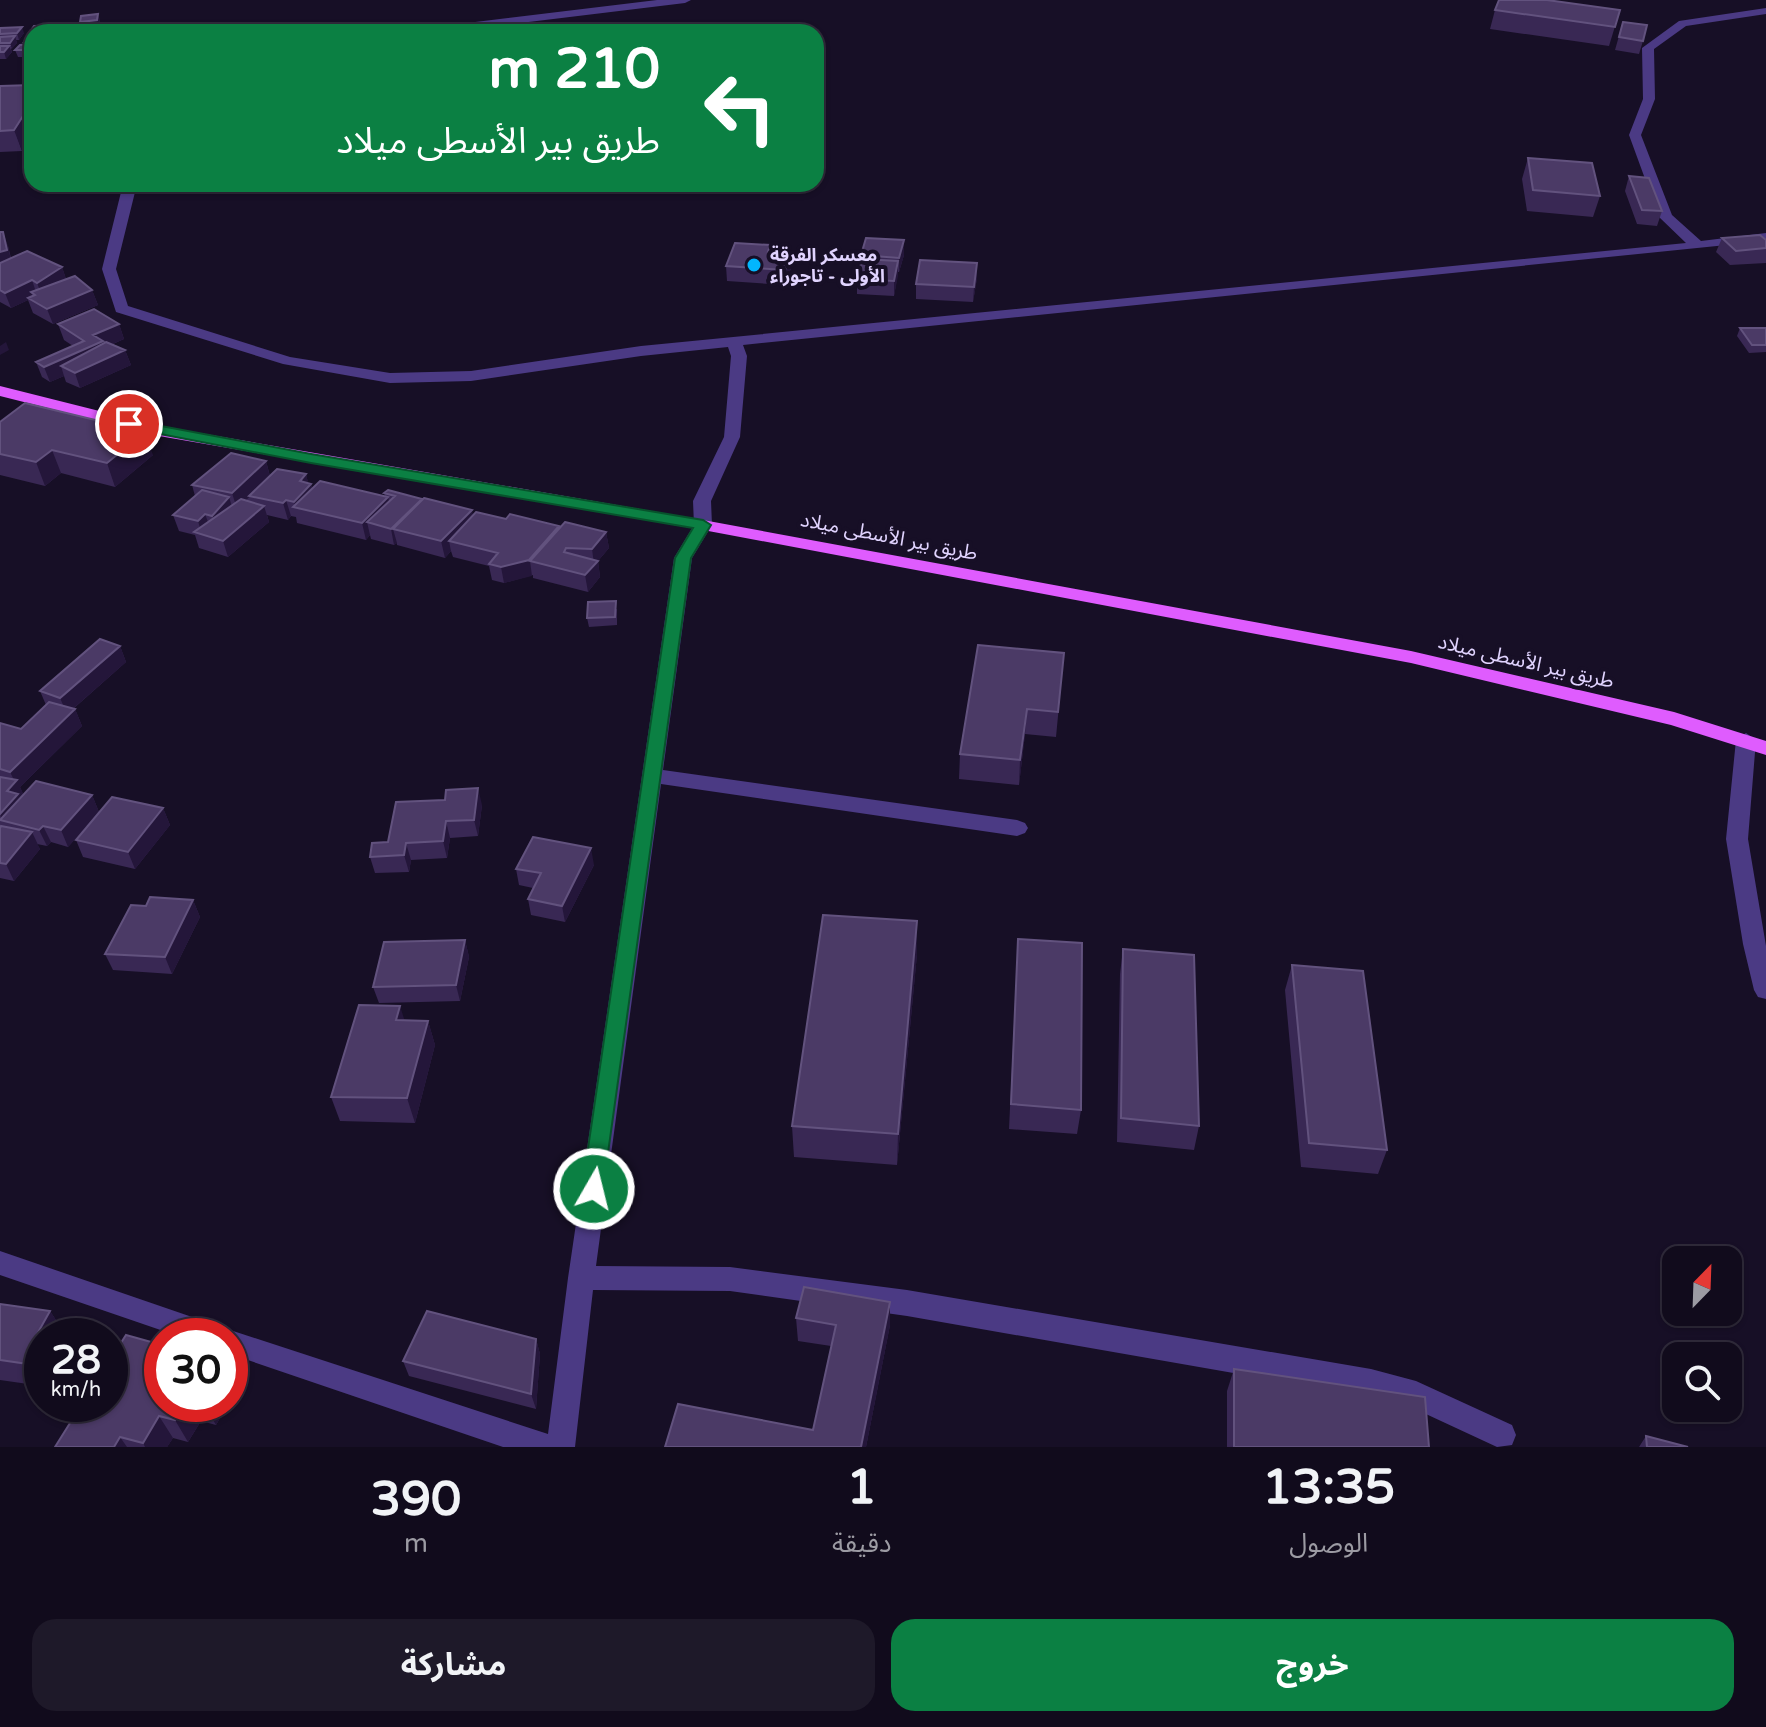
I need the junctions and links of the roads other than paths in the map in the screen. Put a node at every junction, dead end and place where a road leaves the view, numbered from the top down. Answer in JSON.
{"nodes":[{"id":1,"x":685,"y":0,"type":"edge"},
{"id":2,"x":1766,"y":11,"type":"edge"},
{"id":3,"x":485,"y":24,"type":"edge"},
{"id":4,"x":128,"y":192,"type":"edge"},
{"id":5,"x":1766,"y":237,"type":"edge"},
{"id":6,"x":1698,"y":246,"type":"junction"},
{"id":7,"x":734,"y":342,"type":"junction"},
{"id":8,"x":0,"y":391,"type":"edge"},
{"id":9,"x":703,"y":525,"type":"junction"},
{"id":10,"x":1756,"y":744,"type":"edge"},
{"id":11,"x":651,"y":775,"type":"junction"},
{"id":12,"x":1017,"y":828,"type":"dead end"},
{"id":13,"x":1766,"y":990,"type":"edge"},
{"id":14,"x":0,"y":1263,"type":"edge"},
{"id":15,"x":581,"y":1278,"type":"junction"},
{"id":16,"x":163,"y":1318,"type":"edge"},
{"id":17,"x":248,"y":1347,"type":"edge"},
{"id":18,"x":1502,"y":1435,"type":"dead end"},
{"id":19,"x":545,"y":1447,"type":"edge"},
{"id":20,"x":561,"y":1447,"type":"edge"}],
"edges":[{"from":1,"to":3,"type":"street"},
{"from":2,"to":6,"type":"street"},
{"from":4,"to":7,"type":"street"},
{"from":5,"to":6,"type":"street"},
{"from":6,"to":7,"type":"street"},
{"from":7,"to":9,"type":"street"},
{"from":8,"to":9,"type":"main road","name":"طريق بير الأسطى ميلاد"},
{"from":9,"to":10,"type":"main road","name":"طريق بير الأسطى ميلاد"},
{"from":9,"to":11,"type":"street"},
{"from":10,"to":13,"type":"street"},
{"from":11,"to":12,"type":"street"},
{"from":11,"to":15,"type":"street"},
{"from":14,"to":16,"type":"street"},
{"from":15,"to":18,"type":"street"},
{"from":15,"to":20,"type":"street"},
{"from":17,"to":19,"type":"street"}]}
